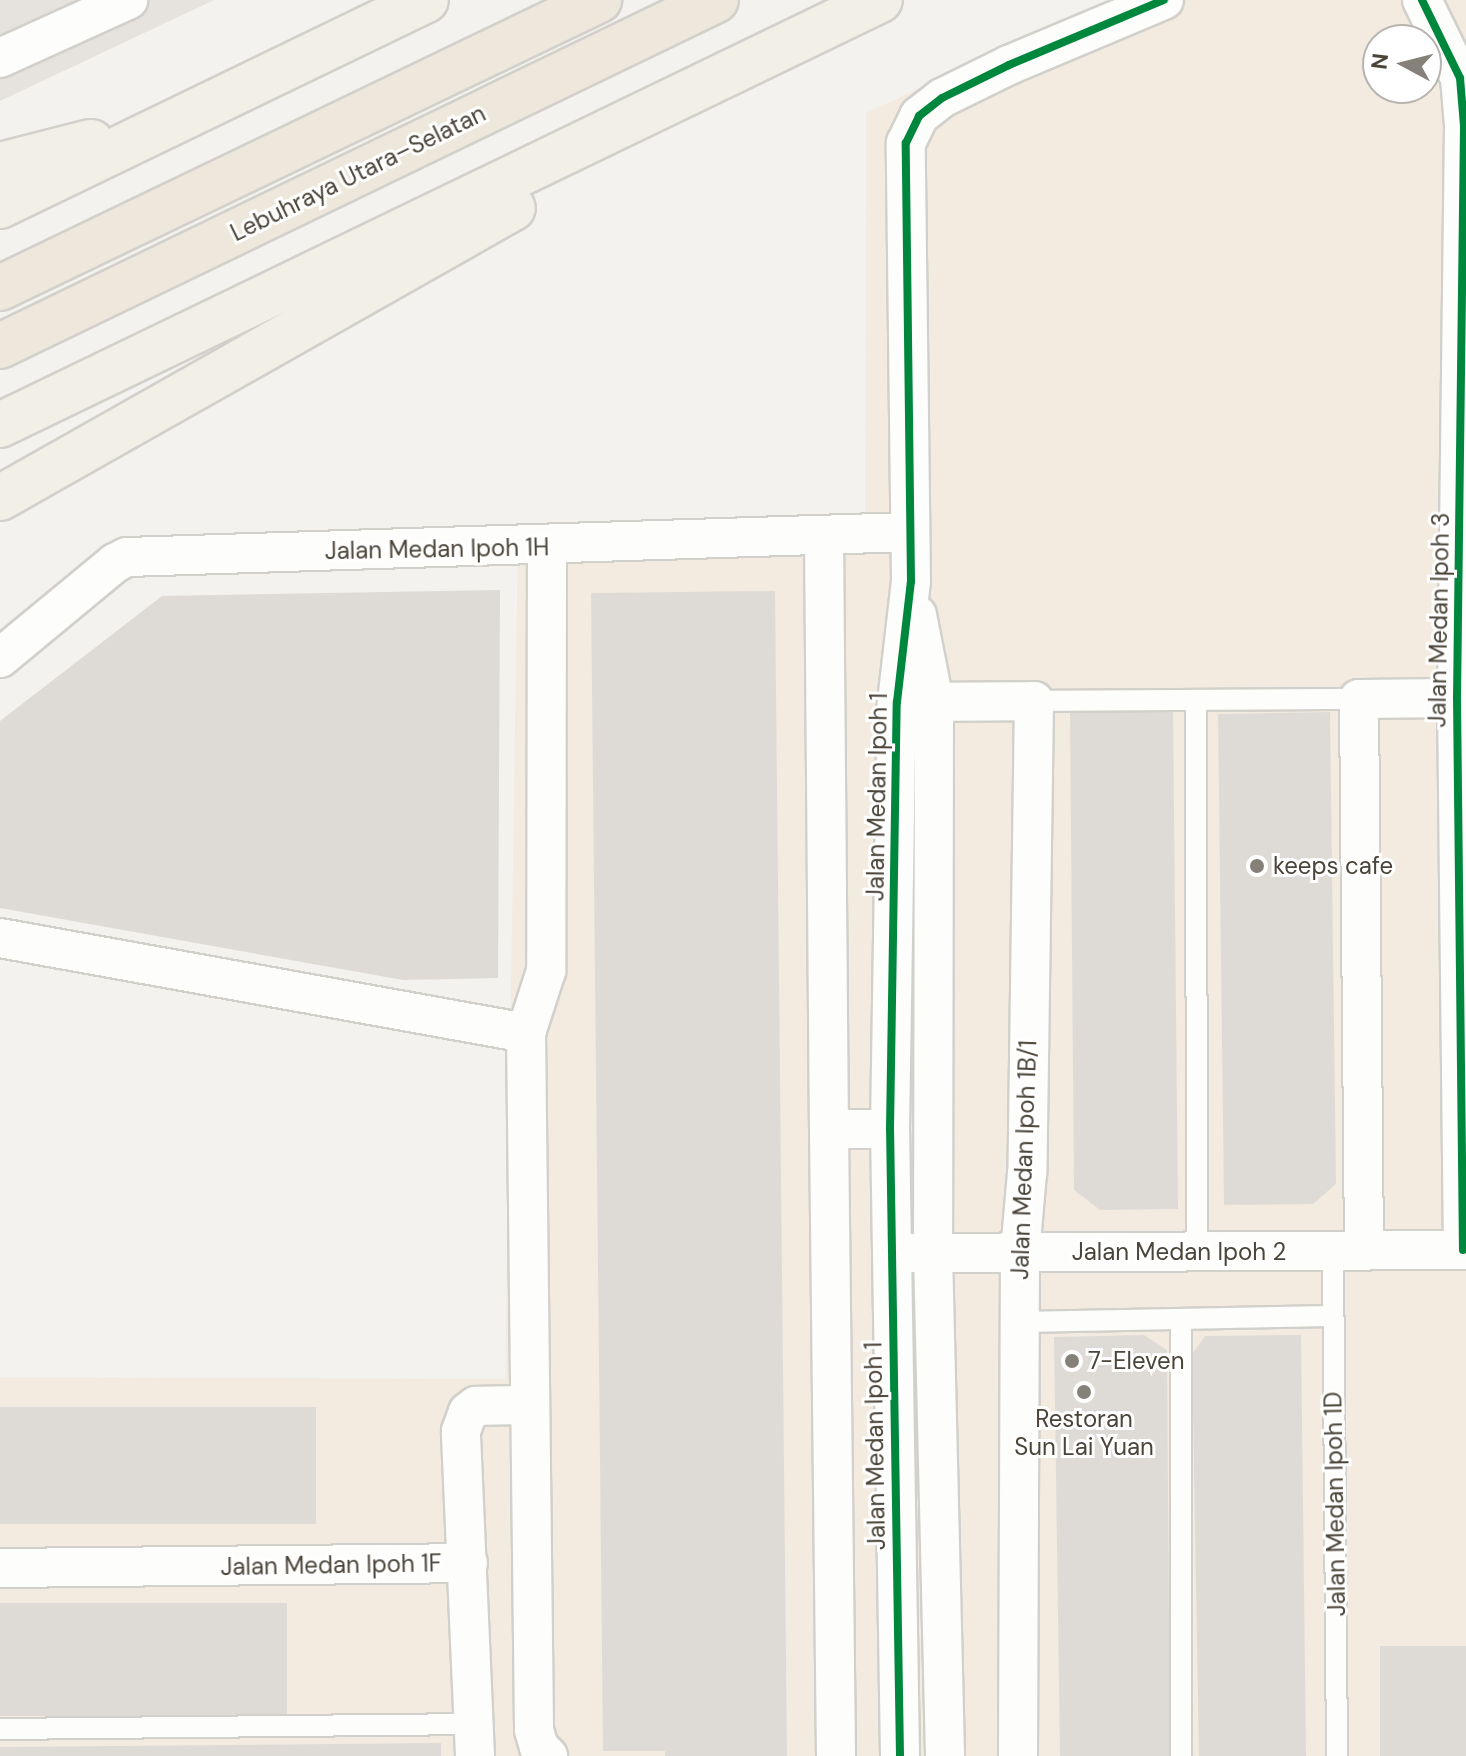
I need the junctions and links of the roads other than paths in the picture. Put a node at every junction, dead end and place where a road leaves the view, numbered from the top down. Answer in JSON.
{"nodes":[{"id":1,"x":128,"y":0,"type":"edge"},
{"id":2,"x":426,"y":0,"type":"edge"},
{"id":3,"x":599,"y":0,"type":"edge"},
{"id":4,"x":716,"y":0,"type":"edge"},
{"id":5,"x":880,"y":0,"type":"edge"},
{"id":6,"x":1164,"y":0,"type":"edge"},
{"id":7,"x":1422,"y":0,"type":"edge"},
{"id":8,"x":0,"y":58,"type":"edge"},
{"id":9,"x":165,"y":125,"type":"junction"},
{"id":10,"x":612,"y":131,"type":"junction"},
{"id":11,"x":0,"y":165,"type":"edge"},
{"id":12,"x":0,"y":206,"type":"edge"},
{"id":13,"x":0,"y":288,"type":"edge"},
{"id":14,"x":0,"y":346,"type":"edge"},
{"id":15,"x":0,"y":425,"type":"edge"},
{"id":16,"x":0,"y":498,"type":"edge"},
{"id":17,"x":910,"y":532,"type":"junction"},
{"id":18,"x":824,"y":537,"type":"junction"},
{"id":19,"x":547,"y":546,"type":"junction"},
{"id":20,"x":911,"y":581,"type":"junction"},
{"id":21,"x":0,"y":658,"type":"edge"},
{"id":22,"x":1457,"y":698,"type":"junction"},
{"id":23,"x":1359,"y":699,"type":"junction"},
{"id":24,"x":1196,"y":700,"type":"junction"},
{"id":25,"x":1034,"y":701,"type":"junction"},
{"id":26,"x":897,"y":702,"type":"junction"},
{"id":27,"x":934,"y":702,"type":"junction"},
{"id":28,"x":0,"y":938,"type":"edge"},
{"id":29,"x":526,"y":1033,"type":"junction"},
{"id":30,"x":1463,"y":1033,"type":"edge"},
{"id":31,"x":829,"y":1129,"type":"junction"},
{"id":32,"x":890,"y":1129,"type":"junction"},
{"id":33,"x":1464,"y":1250,"type":"edge"},
{"id":34,"x":1348,"y":1251,"type":"junction"},
{"id":35,"x":1197,"y":1252,"type":"junction"},
{"id":36,"x":933,"y":1253,"type":"junction"},
{"id":37,"x":1020,"y":1253,"type":"junction"},
{"id":38,"x":892,"y":1254,"type":"junction"},
{"id":39,"x":1333,"y":1316,"type":"junction"},
{"id":40,"x":1181,"y":1320,"type":"junction"},
{"id":41,"x":1019,"y":1322,"type":"junction"},
{"id":42,"x":530,"y":1405,"type":"junction"},
{"id":43,"x":468,"y":1563,"type":"junction"},
{"id":44,"x":0,"y":1568,"type":"edge"},
{"id":45,"x":0,"y":1729,"type":"edge"},
{"id":46,"x":475,"y":1740,"type":"edge"},
{"id":47,"x":548,"y":1756,"type":"edge"},
{"id":48,"x":836,"y":1756,"type":"edge"},
{"id":49,"x":900,"y":1756,"type":"edge"},
{"id":50,"x":945,"y":1756,"type":"edge"},
{"id":51,"x":1018,"y":1756,"type":"edge"},
{"id":52,"x":1181,"y":1756,"type":"edge"},
{"id":53,"x":1337,"y":1756,"type":"edge"}],
"edges":[{"from":1,"to":8,"type":"street"},
{"from":2,"to":9,"type":"main road"},
{"from":3,"to":13,"type":"highway"},
{"from":4,"to":14,"type":"highway","name":"Lebuhraya Utara–Selatan"},
{"from":5,"to":10,"type":"main road"},
{"from":6,"to":17,"type":"street","name":"Jalan Medan Ipoh 1"},
{"from":7,"to":22,"type":"street","name":"Jalan Medan Ipoh 3"},
{"from":9,"to":11,"type":"main road"},
{"from":9,"to":12,"type":"main road"},
{"from":10,"to":15,"type":"main road"},
{"from":10,"to":16,"type":"main road"},
{"from":17,"to":18,"type":"street","name":"Jalan Medan Ipoh 1H"},
{"from":17,"to":20,"type":"street","name":"Jalan Medan Ipoh 1"},
{"from":18,"to":19,"type":"street","name":"Jalan Medan Ipoh 1H"},
{"from":18,"to":31,"type":"street"},
{"from":19,"to":21,"type":"street","name":"Jalan Medan Ipoh 1H"},
{"from":19,"to":29,"type":"street"},
{"from":20,"to":26,"type":"street","name":"Jalan Medan Ipoh 1"},
{"from":20,"to":27,"type":"street","name":"Jalan Medan Ipoh 1"},
{"from":22,"to":23,"type":"street"},
{"from":22,"to":30,"type":"street","name":"Jalan Medan Ipoh 3"},
{"from":23,"to":24,"type":"lane"},
{"from":23,"to":34,"type":"street"},
{"from":24,"to":25,"type":"lane"},
{"from":24,"to":35,"type":"lane"},
{"from":25,"to":27,"type":"street"},
{"from":25,"to":37,"type":"street","name":"Jalan Medan Ipoh 1B/1"},
{"from":26,"to":27,"type":"street"},
{"from":26,"to":32,"type":"street","name":"Jalan Medan Ipoh 1"},
{"from":27,"to":36,"type":"street","name":"Jalan Medan Ipoh 1"},
{"from":28,"to":29,"type":"street"},
{"from":29,"to":42,"type":"street"},
{"from":30,"to":33,"type":"street","name":"Jalan Medan Ipoh 3"},
{"from":31,"to":32,"type":"street"},
{"from":31,"to":48,"type":"street"},
{"from":32,"to":38,"type":"street","name":"Jalan Medan Ipoh 1"},
{"from":33,"to":34,"type":"street","name":"Jalan Medan Ipoh 2"},
{"from":34,"to":35,"type":"street","name":"Jalan Medan Ipoh 2"},
{"from":34,"to":39,"type":"lane","name":"Jalan Medan Ipoh 1D"},
{"from":35,"to":37,"type":"street","name":"Jalan Medan Ipoh 2"},
{"from":36,"to":37,"type":"street","name":"Jalan Medan Ipoh 2"},
{"from":36,"to":38,"type":"street","name":"Jalan Medan Ipoh 2"},
{"from":36,"to":50,"type":"street","name":"Jalan Medan Ipoh 1"},
{"from":37,"to":41,"type":"street","name":"Jalan Medan Ipoh 1B/1"},
{"from":38,"to":49,"type":"street","name":"Jalan Medan Ipoh 1"},
{"from":39,"to":40,"type":"lane"},
{"from":39,"to":53,"type":"lane","name":"Jalan Medan Ipoh 1D"},
{"from":40,"to":41,"type":"lane"},
{"from":40,"to":52,"type":"lane"},
{"from":41,"to":51,"type":"street","name":"Jalan Medan Ipoh 1B/1"},
{"from":42,"to":43,"type":"street"},
{"from":42,"to":47,"type":"street"},
{"from":43,"to":44,"type":"street","name":"Jalan Medan Ipoh 1F"},
{"from":43,"to":46,"type":"street","name":"Jalan Medan Ipoh 1F"},
{"from":45,"to":46,"type":"lane"}]}
